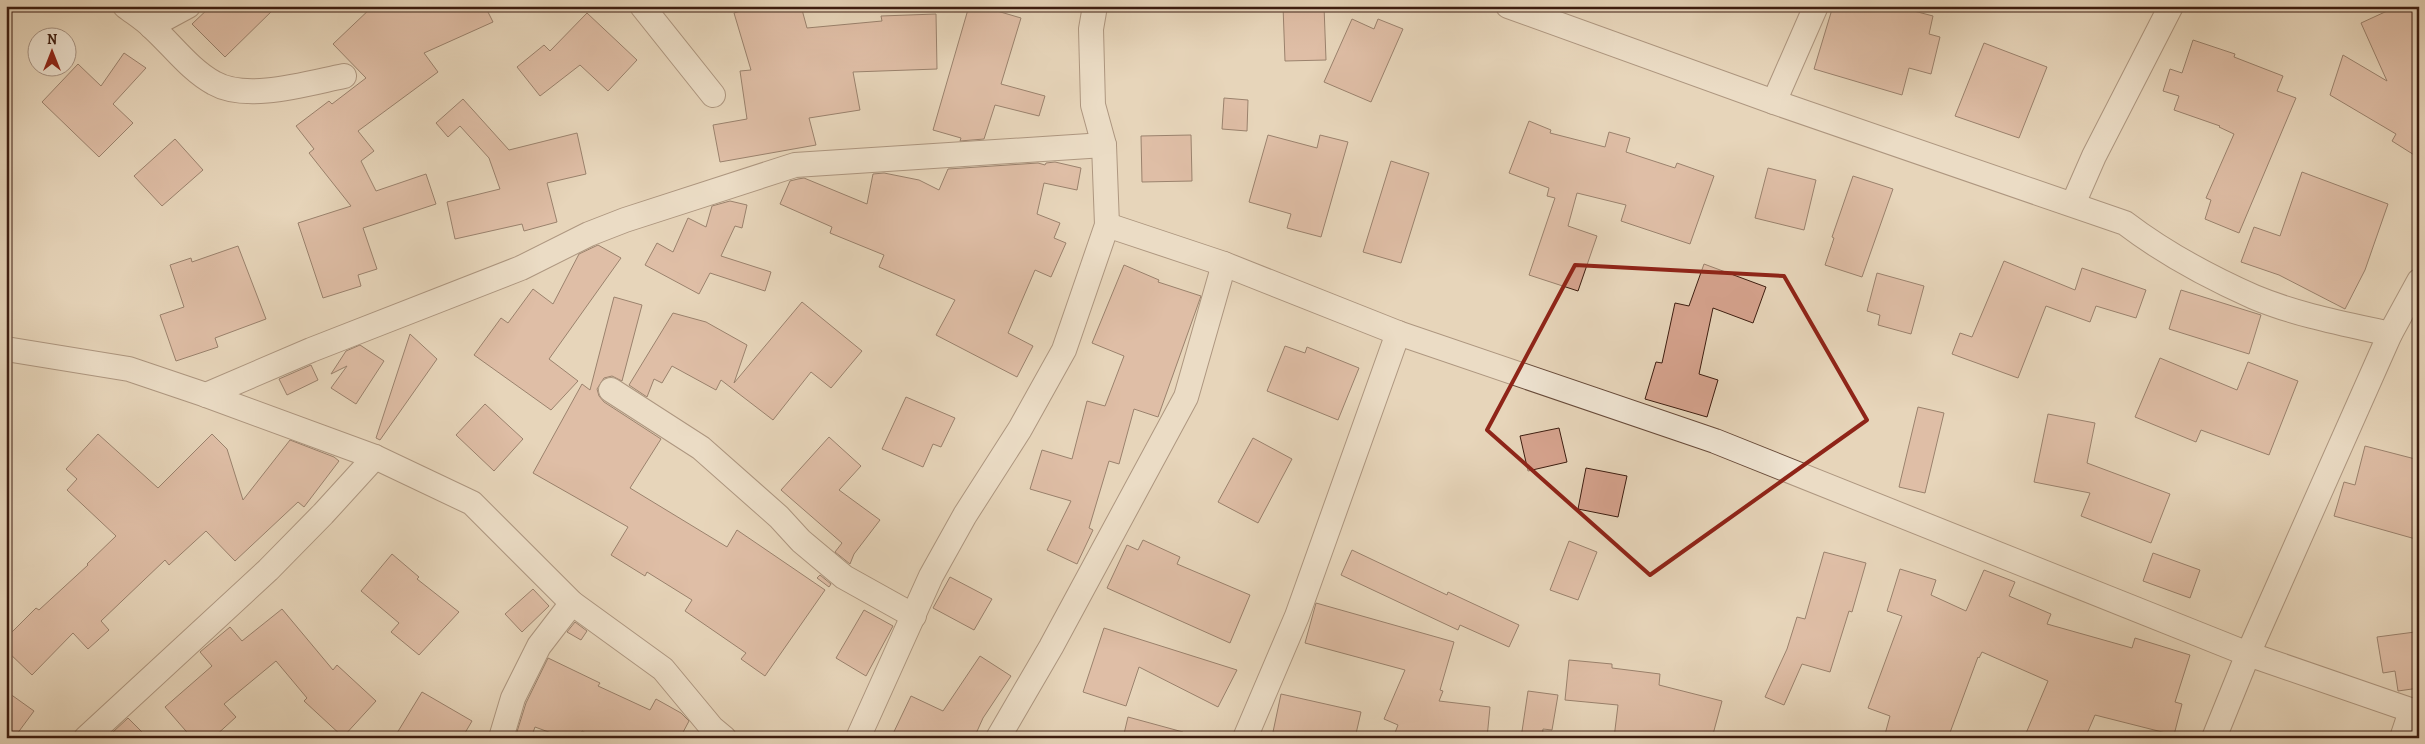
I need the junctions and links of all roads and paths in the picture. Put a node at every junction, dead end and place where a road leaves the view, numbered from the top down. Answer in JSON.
{"nodes":[{"id":1,"x":125,"y":6,"type":"edge"},
{"id":2,"x":188,"y":6,"type":"edge"},
{"id":3,"x":642,"y":6,"type":"edge"},
{"id":4,"x":1095,"y":6,"type":"edge"},
{"id":5,"x":1508,"y":6,"type":"edge"},
{"id":6,"x":1816,"y":6,"type":"edge"},
{"id":7,"x":2170,"y":6,"type":"edge"},
{"id":8,"x":151,"y":26,"type":"junction"},
{"id":9,"x":344,"y":76,"type":"dead end"},
{"id":10,"x":713,"y":95,"type":"dead end"},
{"id":11,"x":1774,"y":102,"type":"junction"},
{"id":12,"x":1104,"y":145,"type":"junction"},
{"id":13,"x":2073,"y":204,"type":"junction"},
{"id":14,"x":1107,"y":225,"type":"junction"},
{"id":15,"x":1224,"y":264,"type":"junction"},
{"id":16,"x":2419,"y":281,"type":"edge"},
{"id":17,"x":1398,"y":333,"type":"junction"},
{"id":18,"x":2390,"y":334,"type":"junction"},
{"id":19,"x":6,"y":349,"type":"edge"},
{"id":20,"x":611,"y":390,"type":"dead end"},
{"id":21,"x":206,"y":395,"type":"junction"},
{"id":22,"x":374,"y":457,"type":"junction"},
{"id":23,"x":572,"y":603,"type":"junction"},
{"id":24,"x":914,"y":616,"type":"junction"},
{"id":25,"x":2248,"y":654,"type":"junction"},
{"id":26,"x":2415,"y":712,"type":"edge"},
{"id":27,"x":714,"y":734,"type":"edge"},
{"id":28,"x":86,"y":738,"type":"edge"},
{"id":29,"x":501,"y":738,"type":"edge"},
{"id":30,"x":858,"y":738,"type":"edge"},
{"id":31,"x":998,"y":738,"type":"edge"},
{"id":32,"x":1245,"y":738,"type":"edge"},
{"id":33,"x":2214,"y":738,"type":"edge"},
{"id":34,"x":2402,"y":738,"type":"edge"}],
"edges":[{"from":1,"to":8,"type":"street"},
{"from":2,"to":8,"type":"street"},
{"from":3,"to":10,"type":"street"},
{"from":4,"to":12,"type":"street"},
{"from":5,"to":11,"type":"street"},
{"from":6,"to":11,"type":"street"},
{"from":7,"to":13,"type":"street"},
{"from":8,"to":9,"type":"street"},
{"from":11,"to":13,"type":"street"},
{"from":12,"to":14,"type":"street"},
{"from":12,"to":21,"type":"street"},
{"from":13,"to":18,"type":"street"},
{"from":14,"to":15,"type":"street"},
{"from":14,"to":24,"type":"street"},
{"from":15,"to":17,"type":"street"},
{"from":15,"to":31,"type":"street"},
{"from":16,"to":18,"type":"street"},
{"from":17,"to":25,"type":"street"},
{"from":17,"to":32,"type":"street"},
{"from":18,"to":25,"type":"street"},
{"from":19,"to":21,"type":"street"},
{"from":20,"to":24,"type":"street"},
{"from":21,"to":22,"type":"street"},
{"from":22,"to":23,"type":"street"},
{"from":22,"to":28,"type":"street"},
{"from":23,"to":27,"type":"street"},
{"from":23,"to":29,"type":"street"},
{"from":24,"to":30,"type":"street"},
{"from":25,"to":26,"type":"street"},
{"from":25,"to":33,"type":"street"},
{"from":26,"to":34,"type":"street"}]}
